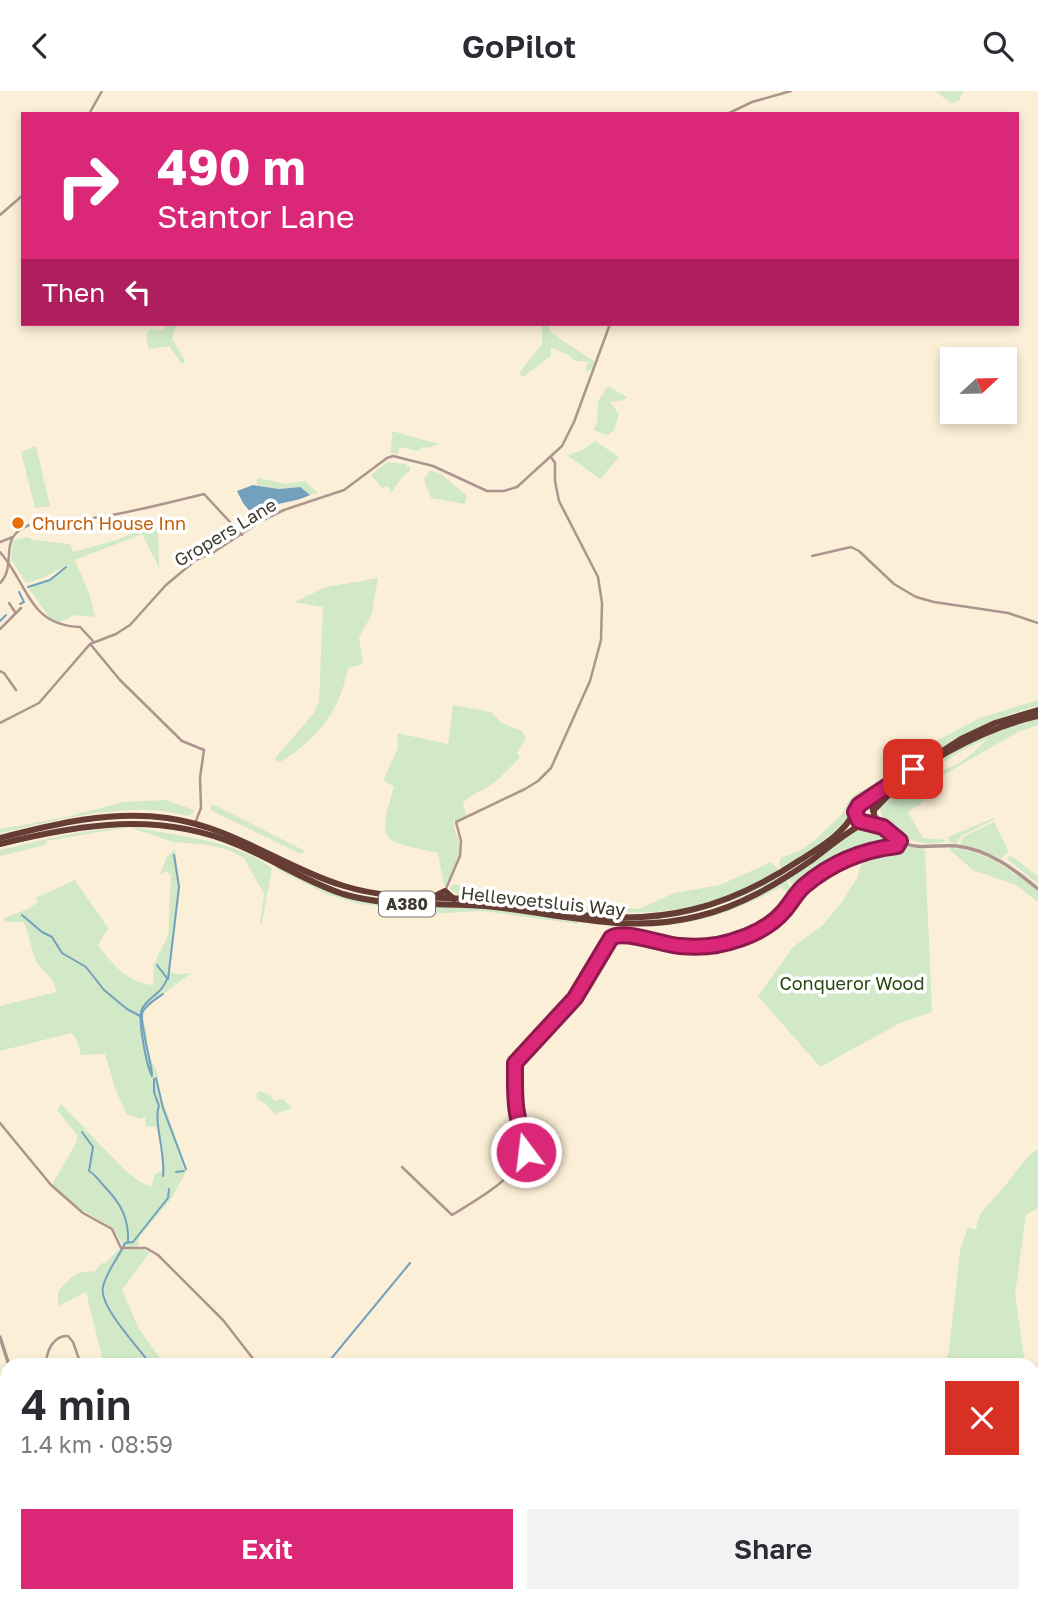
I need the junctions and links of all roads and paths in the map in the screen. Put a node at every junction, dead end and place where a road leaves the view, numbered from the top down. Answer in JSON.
{"nodes":[{"id":1,"x":102,"y":91,"type":"edge"},
{"id":2,"x":791,"y":91,"type":"edge"},
{"id":3,"x":90,"y":112,"type":"edge"},
{"id":4,"x":731,"y":112,"type":"edge"},
{"id":5,"x":21,"y":197,"type":"edge"},
{"id":6,"x":0,"y":215,"type":"edge"},
{"id":7,"x":609,"y":326,"type":"edge"},
{"id":8,"x":551,"y":457,"type":"junction"},
{"id":9,"x":242,"y":535,"type":"junction"},
{"id":10,"x":13,"y":537,"type":"junction"},
{"id":11,"x":0,"y":542,"type":"edge"},
{"id":12,"x":0,"y":552,"type":"edge"},
{"id":13,"x":812,"y":556,"type":"dead end"},
{"id":14,"x":9,"y":563,"type":"junction"},
{"id":15,"x":0,"y":583,"type":"edge"},
{"id":16,"x":9,"y":603,"type":"dead end"},
{"id":17,"x":21,"y":608,"type":"dead end"},
{"id":18,"x":16,"y":613,"type":"junction"},
{"id":19,"x":1038,"y":623,"type":"edge"},
{"id":20,"x":0,"y":629,"type":"edge"},
{"id":21,"x":92,"y":643,"type":"junction"},
{"id":22,"x":0,"y":671,"type":"edge"},
{"id":23,"x":20,"y":684,"type":"dead end"},
{"id":24,"x":1038,"y":709,"type":"edge"},
{"id":25,"x":1038,"y":716,"type":"edge"},
{"id":26,"x":0,"y":723,"type":"edge"},
{"id":27,"x":861,"y":804,"type":"junction"},
{"id":28,"x":855,"y":812,"type":"junction"},
{"id":29,"x":874,"y":812,"type":"junction"},
{"id":30,"x":195,"y":823,"type":"junction"},
{"id":31,"x":864,"y":823,"type":"junction"},
{"id":32,"x":883,"y":827,"type":"junction"},
{"id":33,"x":0,"y":838,"type":"edge"},
{"id":34,"x":900,"y":841,"type":"junction"},
{"id":35,"x":0,"y":844,"type":"edge"},
{"id":36,"x":1038,"y":888,"type":"edge"},
{"id":37,"x":445,"y":891,"type":"junction"},
{"id":38,"x":425,"y":899,"type":"junction"},
{"id":39,"x":454,"y":899,"type":"junction"},
{"id":40,"x":0,"y":1123,"type":"edge"},
{"id":41,"x":402,"y":1167,"type":"dead end"},
{"id":42,"x":0,"y":1337,"type":"edge"},
{"id":43,"x":7,"y":1358,"type":"edge"},
{"id":44,"x":47,"y":1358,"type":"edge"},
{"id":45,"x":79,"y":1358,"type":"edge"},
{"id":46,"x":253,"y":1358,"type":"edge"}],
"edges":[{"from":1,"to":3,"type":"street"},
{"from":2,"to":4,"type":"street"},
{"from":5,"to":6,"type":"street"},
{"from":7,"to":8,"type":"street","name":"Gropers Lane"},
{"from":8,"to":9,"type":"street","name":"Gropers Lane"},
{"from":8,"to":37,"type":"street"},
{"from":9,"to":10,"type":"street"},
{"from":9,"to":21,"type":"street","name":"Gropers Lane"},
{"from":10,"to":11,"type":"street"},
{"from":10,"to":14,"type":"street"},
{"from":12,"to":14,"type":"street"},
{"from":13,"to":19,"type":"street"},
{"from":14,"to":15,"type":"street"},
{"from":14,"to":21,"type":"street"},
{"from":16,"to":18,"type":"street"},
{"from":17,"to":18,"type":"street"},
{"from":18,"to":20,"type":"street"},
{"from":21,"to":26,"type":"street","name":"Gropers Lane"},
{"from":21,"to":30,"type":"street"},
{"from":22,"to":23,"type":"street"},
{"from":24,"to":27,"type":"highway"},
{"from":25,"to":29,"type":"highway"},
{"from":27,"to":28,"type":"highway"},
{"from":27,"to":29,"type":"highway"},
{"from":28,"to":31,"type":"highway"},
{"from":28,"to":39,"type":"highway","name":"Hellevoetsluis Way","number":"A380"},
{"from":29,"to":31,"type":"highway"},
{"from":29,"to":32,"type":"street"},
{"from":30,"to":33,"type":"highway","name":"Hellevoetsluis Way","number":"A380"},
{"from":30,"to":38,"type":"highway","name":"Hellevoetsluis Way","number":"A380"},
{"from":31,"to":32,"type":"street"},
{"from":31,"to":35,"type":"highway","name":"Hellevoetsluis Way","number":"A380"},
{"from":32,"to":34,"type":"street"},
{"from":34,"to":36,"type":"street"},
{"from":34,"to":41,"type":"street"},
{"from":37,"to":38,"type":"highway"},
{"from":37,"to":39,"type":"highway"},
{"from":38,"to":39,"type":"highway","name":"Hellevoetsluis Way","number":"A380"},
{"from":40,"to":46,"type":"street"},
{"from":42,"to":43,"type":"street"},
{"from":44,"to":45,"type":"street"}]}
